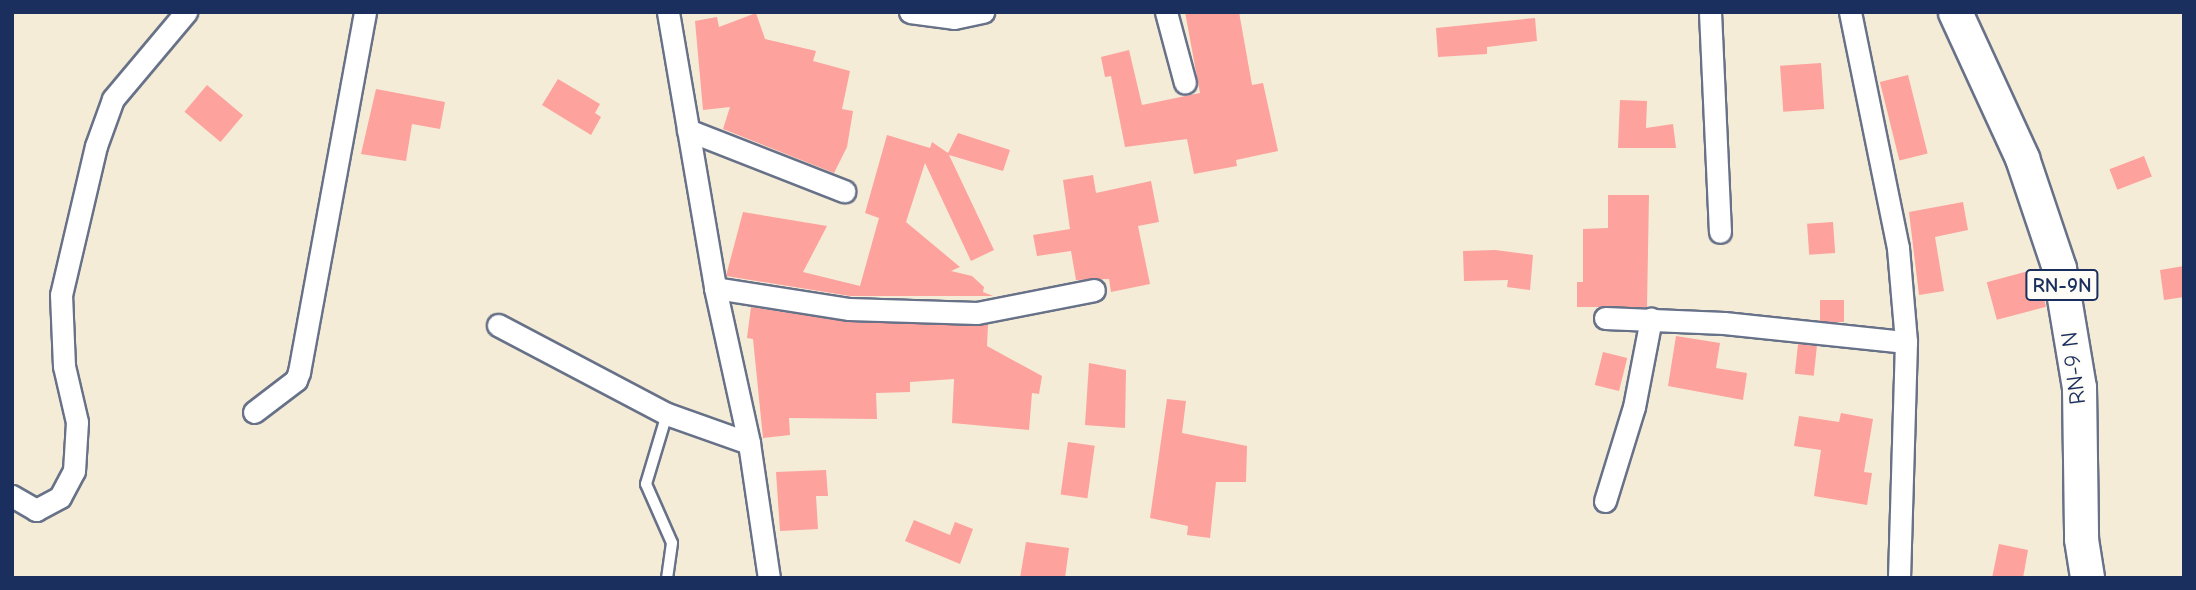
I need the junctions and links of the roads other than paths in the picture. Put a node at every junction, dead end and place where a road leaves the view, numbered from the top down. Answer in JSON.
{"nodes":[{"id":1,"x":186,"y":12,"type":"edge"},
{"id":2,"x":365,"y":12,"type":"edge"},
{"id":3,"x":668,"y":12,"type":"edge"},
{"id":4,"x":910,"y":12,"type":"edge"},
{"id":5,"x":983,"y":12,"type":"edge"},
{"id":6,"x":1166,"y":12,"type":"edge"},
{"id":7,"x":1710,"y":12,"type":"edge"},
{"id":8,"x":1850,"y":12,"type":"edge"},
{"id":9,"x":1955,"y":12,"type":"edge"},
{"id":10,"x":1185,"y":83,"type":"dead end"},
{"id":11,"x":688,"y":130,"type":"junction"},
{"id":12,"x":844,"y":191,"type":"dead end"},
{"id":13,"x":1720,"y":232,"type":"dead end"},
{"id":14,"x":715,"y":288,"type":"junction"},
{"id":15,"x":1094,"y":290,"type":"dead end"},
{"id":16,"x":1605,"y":318,"type":"dead end"},
{"id":17,"x":1651,"y":319,"type":"junction"},
{"id":18,"x":498,"y":325,"type":"dead end"},
{"id":19,"x":1906,"y":342,"type":"junction"},
{"id":20,"x":254,"y":412,"type":"dead end"},
{"id":21,"x":667,"y":414,"type":"junction"},
{"id":22,"x":749,"y":443,"type":"junction"},
{"id":23,"x":12,"y":496,"type":"edge"},
{"id":24,"x":1605,"y":501,"type":"dead end"},
{"id":25,"x":667,"y":578,"type":"edge"},
{"id":26,"x":769,"y":578,"type":"edge"},
{"id":27,"x":1899,"y":578,"type":"edge"},
{"id":28,"x":2087,"y":578,"type":"edge"}],
"edges":[{"from":1,"to":23,"type":"street"},
{"from":2,"to":20,"type":"street"},
{"from":3,"to":11,"type":"street"},
{"from":4,"to":5,"type":"street"},
{"from":6,"to":10,"type":"street"},
{"from":7,"to":13,"type":"street"},
{"from":8,"to":19,"type":"street"},
{"from":9,"to":28,"type":"main road","name":"RN-9 N","number":"RN-9N"},
{"from":11,"to":12,"type":"street"},
{"from":11,"to":14,"type":"street"},
{"from":14,"to":15,"type":"street"},
{"from":14,"to":22,"type":"street"},
{"from":16,"to":17,"type":"street"},
{"from":17,"to":19,"type":"street"},
{"from":17,"to":24,"type":"street"},
{"from":18,"to":21,"type":"street"},
{"from":19,"to":27,"type":"street"},
{"from":21,"to":22,"type":"street"},
{"from":21,"to":25,"type":"lane"},
{"from":22,"to":26,"type":"street"}]}
